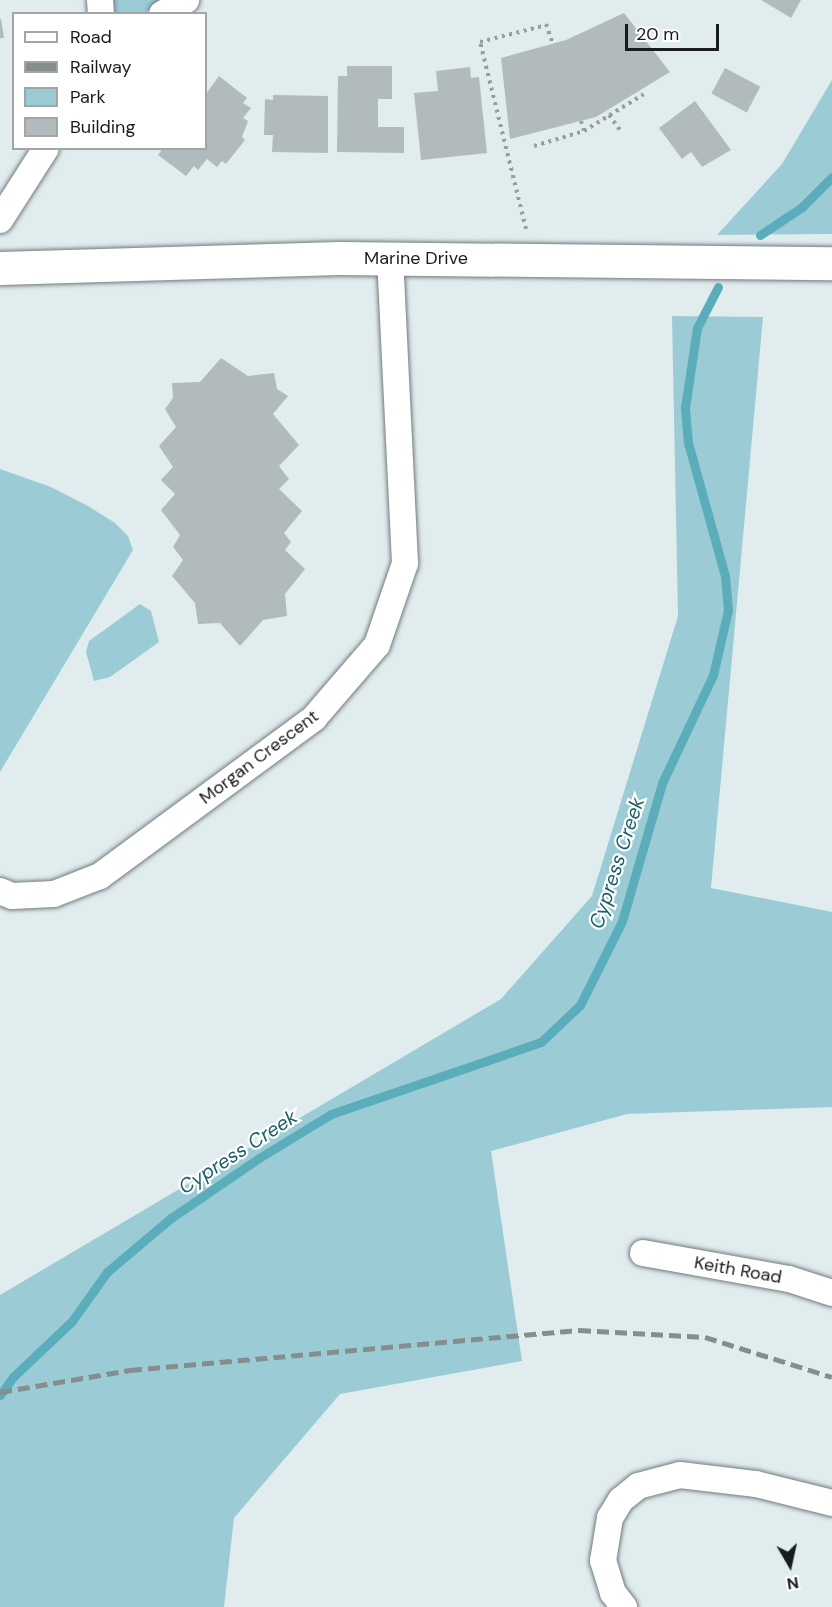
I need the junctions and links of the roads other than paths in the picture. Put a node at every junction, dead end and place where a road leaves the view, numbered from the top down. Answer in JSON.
{"nodes":[{"id":1,"x":186,"y":0,"type":"edge"},
{"id":2,"x":165,"y":12,"type":"edge"},
{"id":3,"x":45,"y":150,"type":"edge"},
{"id":4,"x":0,"y":220,"type":"edge"},
{"id":5,"x":390,"y":259,"type":"junction"},
{"id":6,"x":832,"y":263,"type":"edge"},
{"id":7,"x":0,"y":268,"type":"edge"},
{"id":8,"x":0,"y":891,"type":"edge"},
{"id":9,"x":643,"y":1253,"type":"dead end"},
{"id":10,"x":832,"y":1293,"type":"edge"},
{"id":11,"x":832,"y":1503,"type":"edge"},
{"id":12,"x":624,"y":1607,"type":"edge"}],
"edges":[{"from":1,"to":2,"type":"street"},
{"from":3,"to":4,"type":"street"},
{"from":5,"to":6,"type":"main road","name":"Marine Drive"},
{"from":5,"to":7,"type":"main road","name":"Marine Drive"},
{"from":5,"to":8,"type":"street","name":"Morgan Crescent"},
{"from":9,"to":10,"type":"street","name":"Keith Road"},
{"from":11,"to":12,"type":"street"}]}
